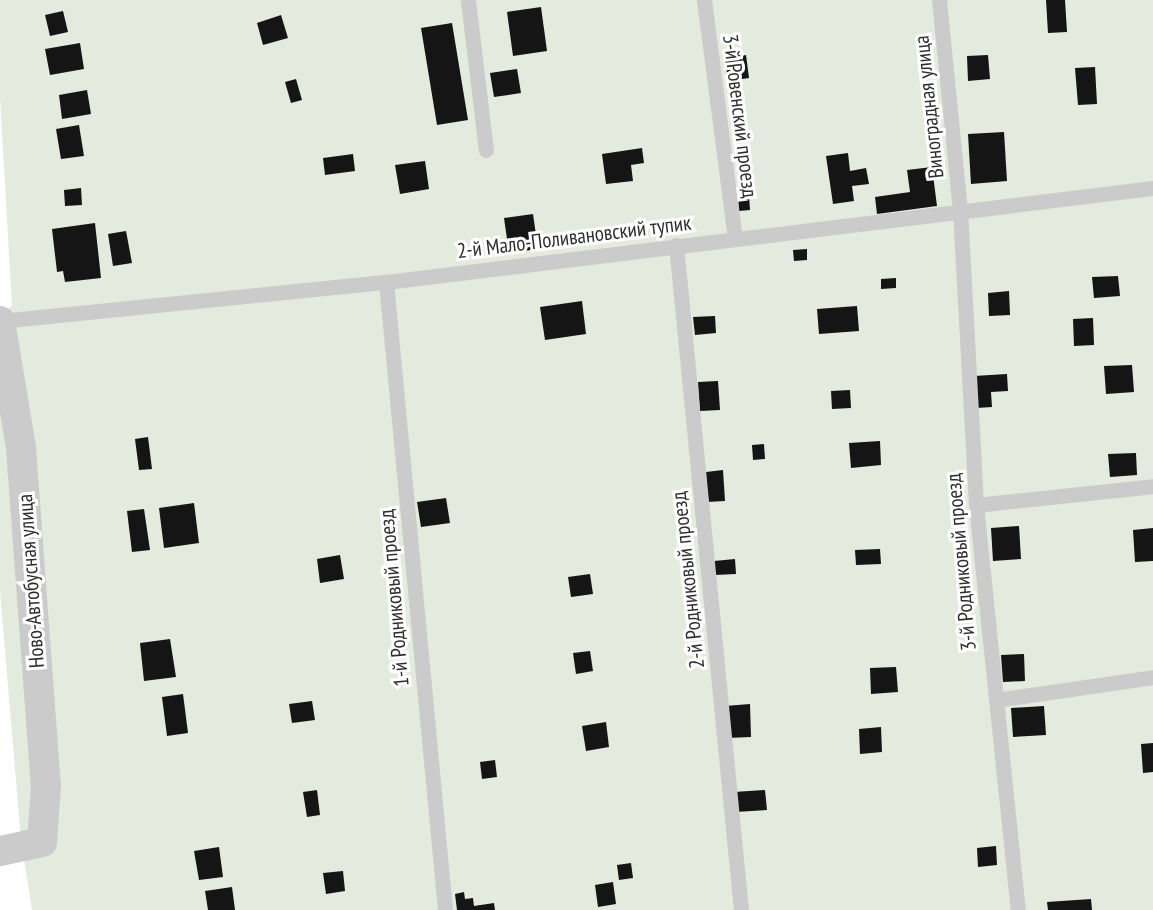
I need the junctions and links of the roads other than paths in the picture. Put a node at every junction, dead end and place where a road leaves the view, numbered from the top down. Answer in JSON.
{"nodes":[{"id":1,"x":468,"y":0,"type":"edge"},
{"id":2,"x":704,"y":0,"type":"edge"},
{"id":3,"x":939,"y":0,"type":"edge"},
{"id":4,"x":486,"y":150,"type":"dead end"},
{"id":5,"x":1153,"y":188,"type":"edge"},
{"id":6,"x":960,"y":209,"type":"junction"},
{"id":7,"x":735,"y":238,"type":"junction"},
{"id":8,"x":676,"y":246,"type":"junction"},
{"id":9,"x":386,"y":282,"type":"junction"},
{"id":10,"x":0,"y":321,"type":"edge"},
{"id":11,"x":1153,"y":486,"type":"edge"},
{"id":12,"x":976,"y":505,"type":"junction"},
{"id":13,"x":1153,"y":677,"type":"edge"},
{"id":14,"x":996,"y":700,"type":"junction"},
{"id":15,"x":0,"y":851,"type":"edge"},
{"id":16,"x":445,"y":910,"type":"edge"},
{"id":17,"x":741,"y":910,"type":"edge"},
{"id":18,"x":1017,"y":910,"type":"edge"}],
"edges":[{"from":1,"to":4,"type":"lane"},
{"from":2,"to":7,"type":"lane","name":"3-й Ровенский проезд"},
{"from":3,"to":6,"type":"lane","name":"Виноградная улица"},
{"from":5,"to":6,"type":"lane","name":"2-й Мало-Поливановский тупик"},
{"from":6,"to":7,"type":"lane","name":"2-й Мало-Поливановский тупик"},
{"from":6,"to":12,"type":"lane","name":"3-й Родниковый проезд"},
{"from":7,"to":8,"type":"lane","name":"2-й Мало-Поливановский тупик"},
{"from":8,"to":9,"type":"lane","name":"2-й Мало-Поливановский тупик"},
{"from":8,"to":17,"type":"lane","name":"2-й Родниковый проезд"},
{"from":9,"to":10,"type":"lane","name":"2-й Мало-Поливановский тупик"},
{"from":9,"to":16,"type":"lane","name":"1-й Родниковый проезд"},
{"from":10,"to":15,"type":"street","name":"Ново-Автобусная улица"},
{"from":11,"to":12,"type":"lane"},
{"from":12,"to":14,"type":"lane","name":"3-й Родниковый проезд"},
{"from":13,"to":14,"type":"lane"},
{"from":14,"to":18,"type":"lane","name":"3-й Родниковый проезд"}]}
